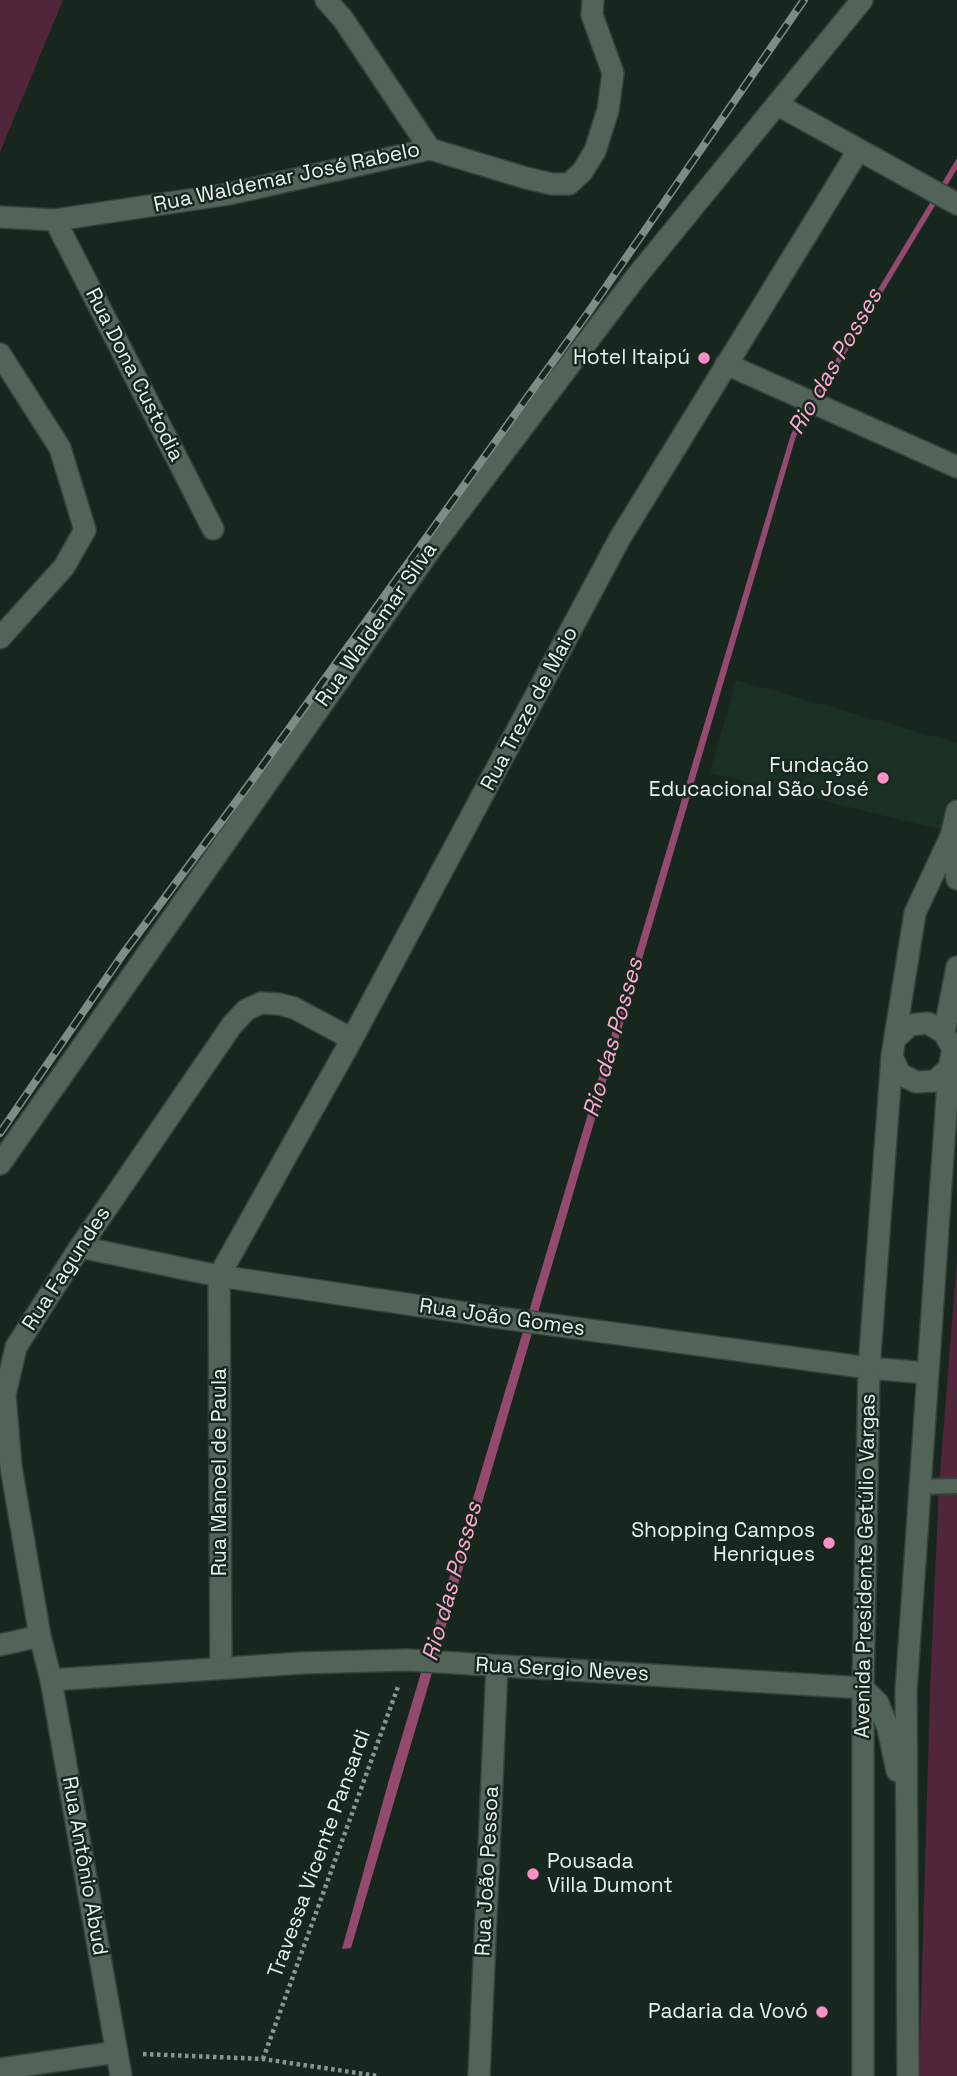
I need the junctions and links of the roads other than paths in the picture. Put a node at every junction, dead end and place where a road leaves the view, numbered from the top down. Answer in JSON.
{"nodes":[{"id":1,"x":326,"y":0,"type":"edge"},
{"id":2,"x":593,"y":0,"type":"edge"},
{"id":3,"x":862,"y":0,"type":"edge"},
{"id":4,"x":778,"y":105,"type":"junction"},
{"id":5,"x":430,"y":149,"type":"junction"},
{"id":6,"x":858,"y":151,"type":"junction"},
{"id":7,"x":957,"y":204,"type":"edge"},
{"id":8,"x":0,"y":217,"type":"edge"},
{"id":9,"x":55,"y":220,"type":"junction"},
{"id":10,"x":0,"y":354,"type":"edge"},
{"id":11,"x":726,"y":364,"type":"junction"},
{"id":12,"x":957,"y":467,"type":"edge"},
{"id":13,"x":213,"y":529,"type":"dead end"},
{"id":14,"x":0,"y":638,"type":"edge"},
{"id":15,"x":957,"y":811,"type":"edge"},
{"id":16,"x":951,"y":836,"type":"junction"},
{"id":17,"x":957,"y":878,"type":"edge"},
{"id":18,"x":957,"y":967,"type":"edge"},
{"id":19,"x":352,"y":1039,"type":"junction"},
{"id":20,"x":894,"y":1047,"type":"junction"},
{"id":21,"x":951,"y":1048,"type":"edge"},
{"id":22,"x":0,"y":1164,"type":"edge"},
{"id":23,"x":80,"y":1247,"type":"junction"},
{"id":24,"x":219,"y":1276,"type":"junction"},
{"id":25,"x":869,"y":1368,"type":"junction"},
{"id":26,"x":927,"y":1373,"type":"junction"},
{"id":27,"x":957,"y":1486,"type":"edge"},
{"id":28,"x":920,"y":1487,"type":"junction"},
{"id":29,"x":40,"y":1636,"type":"junction"},
{"id":30,"x":0,"y":1645,"type":"edge"},
{"id":31,"x":497,"y":1666,"type":"junction"},
{"id":32,"x":221,"y":1668,"type":"junction"},
{"id":33,"x":51,"y":1680,"type":"junction"},
{"id":34,"x":863,"y":1688,"type":"junction"},
{"id":35,"x":907,"y":1863,"type":"junction"},
{"id":36,"x":117,"y":2052,"type":"junction"},
{"id":37,"x":0,"y":2069,"type":"edge"},
{"id":38,"x":121,"y":2076,"type":"edge"},
{"id":39,"x":479,"y":2076,"type":"edge"},
{"id":40,"x":863,"y":2076,"type":"edge"},
{"id":41,"x":908,"y":2076,"type":"edge"}],
"edges":[{"from":1,"to":5,"type":"street"},
{"from":2,"to":5,"type":"street","name":"Rua Waldemar José Rabelo"},
{"from":3,"to":4,"type":"street","name":"Rua Waldemar Silva"},
{"from":4,"to":6,"type":"street"},
{"from":4,"to":22,"type":"street","name":"Rua Waldemar Silva"},
{"from":5,"to":9,"type":"street","name":"Rua Waldemar José Rabelo"},
{"from":6,"to":7,"type":"street"},
{"from":6,"to":11,"type":"street","name":"Rua Treze de Maio"},
{"from":8,"to":9,"type":"street","name":"Rua Waldemar José Rabelo"},
{"from":9,"to":13,"type":"street","name":"Rua Dona Custodia"},
{"from":10,"to":14,"type":"street"},
{"from":11,"to":12,"type":"street"},
{"from":11,"to":19,"type":"street","name":"Rua Treze de Maio"},
{"from":15,"to":16,"type":"street","name":"Avenida Presidente Getúlio Vargas"},
{"from":16,"to":17,"type":"street","name":"Avenida Presidente Getúlio Vargas"},
{"from":16,"to":20,"type":"street","name":"Avenida Presidente Getúlio Vargas"},
{"from":18,"to":21,"type":"street","name":"Avenida Presidente Getúlio Vargas"},
{"from":19,"to":23,"type":"street","name":"Rua Fagundes"},
{"from":19,"to":24,"type":"street","name":"Rua Treze de Maio"},
{"from":20,"to":21,"type":"street"},
{"from":20,"to":21,"type":"street"},
{"from":20,"to":25,"type":"street","name":"Avenida Presidente Getúlio Vargas"},
{"from":21,"to":26,"type":"street","name":"Avenida Presidente Getúlio Vargas"},
{"from":23,"to":24,"type":"street","name":"Rua João Gomes"},
{"from":23,"to":29,"type":"street","name":"Rua Fagundes"},
{"from":24,"to":25,"type":"street","name":"Rua João Gomes"},
{"from":24,"to":32,"type":"street","name":"Rua Manoel de Paula"},
{"from":25,"to":26,"type":"street","name":"Rua João Gomes"},
{"from":25,"to":34,"type":"street","name":"Avenida Presidente Getúlio Vargas"},
{"from":26,"to":28,"type":"street","name":"Avenida Presidente Getúlio Vargas"},
{"from":27,"to":28,"type":"lane"},
{"from":28,"to":35,"type":"street","name":"Avenida Presidente Getúlio Vargas"},
{"from":29,"to":30,"type":"street"},
{"from":29,"to":33,"type":"street","name":"Rua Fagundes"},
{"from":31,"to":32,"type":"street","name":"Rua Sergio Neves"},
{"from":31,"to":34,"type":"street","name":"Rua Sergio Neves"},
{"from":31,"to":39,"type":"street","name":"Rua João Pessoa"},
{"from":32,"to":33,"type":"street","name":"Rua Sergio Neves"},
{"from":33,"to":36,"type":"street","name":"Rua Antônio Abud"},
{"from":34,"to":35,"type":"street"},
{"from":34,"to":40,"type":"street","name":"Avenida Presidente Getúlio Vargas"},
{"from":35,"to":41,"type":"street","name":"Avenida Presidente Getúlio Vargas"},
{"from":36,"to":37,"type":"street"},
{"from":36,"to":38,"type":"street","name":"Rua Antônio Abud"}]}
